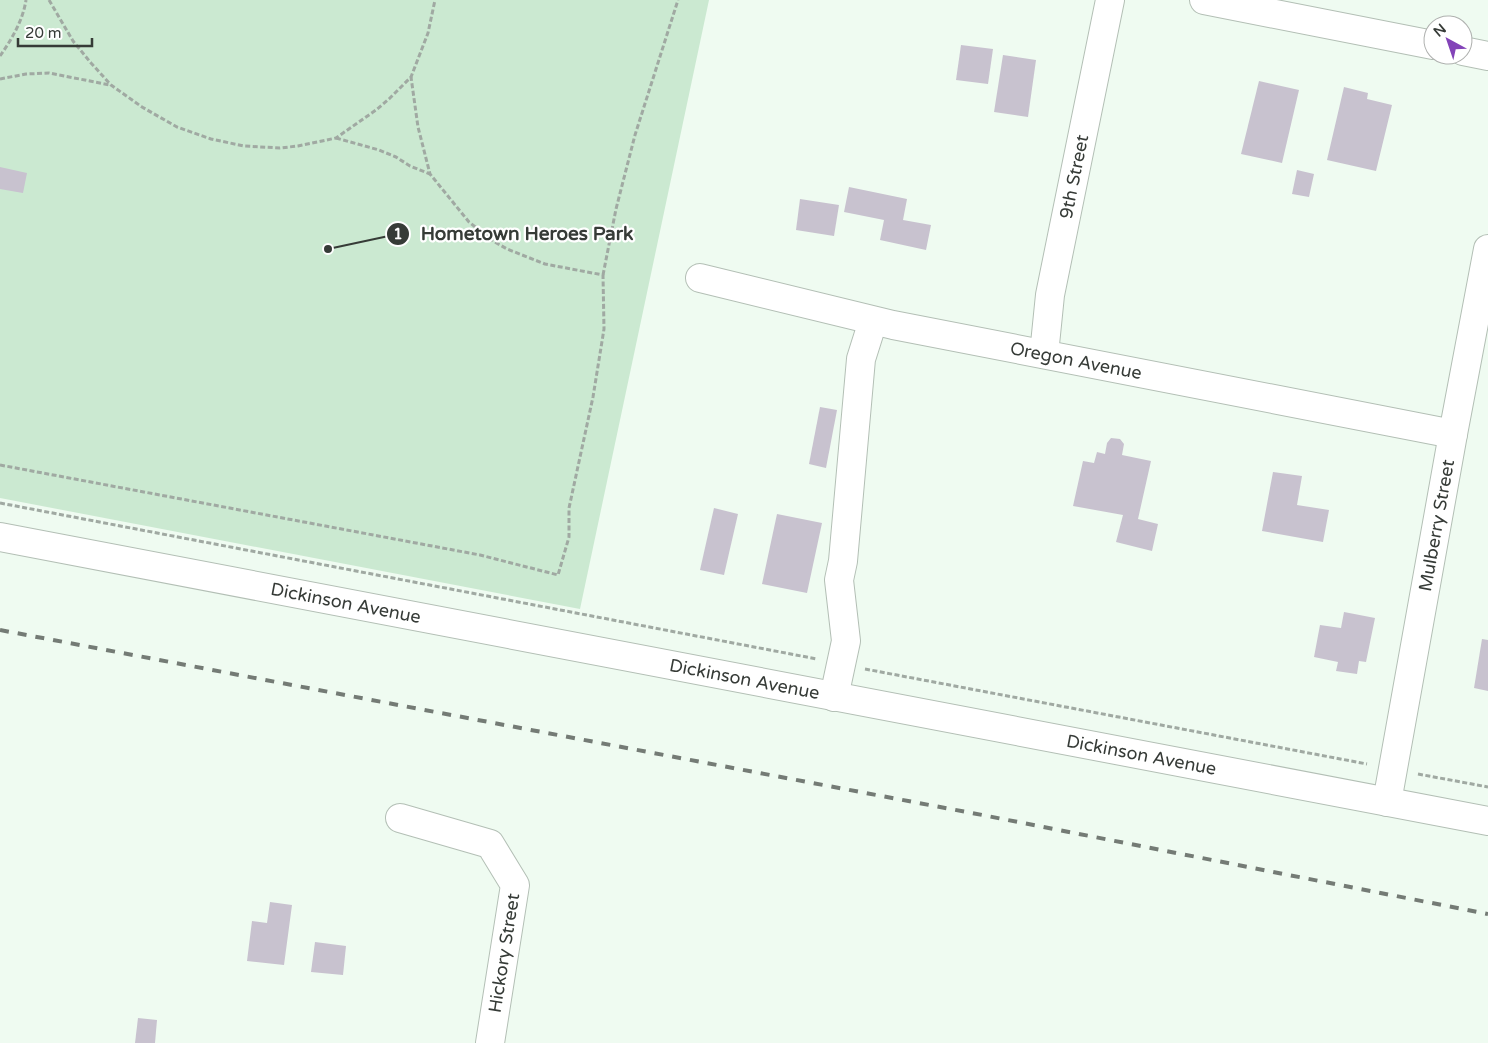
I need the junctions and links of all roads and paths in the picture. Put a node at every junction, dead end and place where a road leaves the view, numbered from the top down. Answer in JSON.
{"nodes":[{"id":1,"x":26,"y":0,"type":"edge"},
{"id":2,"x":49,"y":0,"type":"edge"},
{"id":3,"x":435,"y":0,"type":"edge"},
{"id":4,"x":678,"y":0,"type":"edge"},
{"id":5,"x":1110,"y":0,"type":"edge"},
{"id":6,"x":1204,"y":0,"type":"edge"},
{"id":7,"x":1423,"y":43,"type":"edge"},
{"id":8,"x":1473,"y":53,"type":"edge"},
{"id":9,"x":0,"y":56,"type":"edge"},
{"id":10,"x":1488,"y":56,"type":"edge"},
{"id":11,"x":411,"y":77,"type":"junction"},
{"id":12,"x":0,"y":79,"type":"edge"},
{"id":13,"x":111,"y":85,"type":"junction"},
{"id":14,"x":336,"y":138,"type":"junction"},
{"id":15,"x":430,"y":174,"type":"junction"},
{"id":16,"x":1488,"y":249,"type":"edge"},
{"id":17,"x":603,"y":275,"type":"junction"},
{"id":18,"x":700,"y":278,"type":"dead end"},
{"id":19,"x":874,"y":321,"type":"junction"},
{"id":20,"x":1044,"y":354,"type":"junction"},
{"id":21,"x":1453,"y":434,"type":"junction"},
{"id":22,"x":0,"y":465,"type":"edge"},
{"id":23,"x":0,"y":503,"type":"edge"},
{"id":24,"x":0,"y":537,"type":"edge"},
{"id":25,"x":842,"y":664,"type":"junction"},
{"id":26,"x":834,"y":697,"type":"junction"},
{"id":27,"x":1392,"y":769,"type":"junction"},
{"id":28,"x":1488,"y":787,"type":"edge"},
{"id":29,"x":1387,"y":802,"type":"junction"},
{"id":30,"x":400,"y":818,"type":"dead end"},
{"id":31,"x":1488,"y":821,"type":"edge"},
{"id":32,"x":490,"y":1043,"type":"edge"}],
"edges":[{"from":1,"to":9,"type":"path"},
{"from":2,"to":13,"type":"path"},
{"from":3,"to":11,"type":"path"},
{"from":4,"to":17,"type":"path"},
{"from":5,"to":20,"type":"street","name":"9th Street"},
{"from":6,"to":7,"type":"street"},
{"from":8,"to":10,"type":"street"},
{"from":11,"to":14,"type":"path"},
{"from":11,"to":15,"type":"path"},
{"from":12,"to":13,"type":"path"},
{"from":13,"to":14,"type":"path"},
{"from":14,"to":15,"type":"path"},
{"from":15,"to":17,"type":"path"},
{"from":16,"to":21,"type":"street","name":"Mulberry Street"},
{"from":17,"to":22,"type":"path"},
{"from":18,"to":19,"type":"street","name":"Oregon Avenue"},
{"from":19,"to":20,"type":"street","name":"Oregon Avenue"},
{"from":19,"to":25,"type":"street"},
{"from":20,"to":21,"type":"street","name":"Oregon Avenue"},
{"from":21,"to":27,"type":"street","name":"Mulberry Street"},
{"from":23,"to":25,"type":"path"},
{"from":24,"to":26,"type":"street","name":"Dickinson Avenue"},
{"from":25,"to":26,"type":"street"},
{"from":25,"to":27,"type":"path"},
{"from":26,"to":29,"type":"street","name":"Dickinson Avenue"},
{"from":27,"to":28,"type":"path"},
{"from":27,"to":29,"type":"street","name":"Mulberry Street"},
{"from":29,"to":31,"type":"street","name":"Dickinson Avenue"},
{"from":30,"to":32,"type":"street","name":"Hickory Street"}]}
